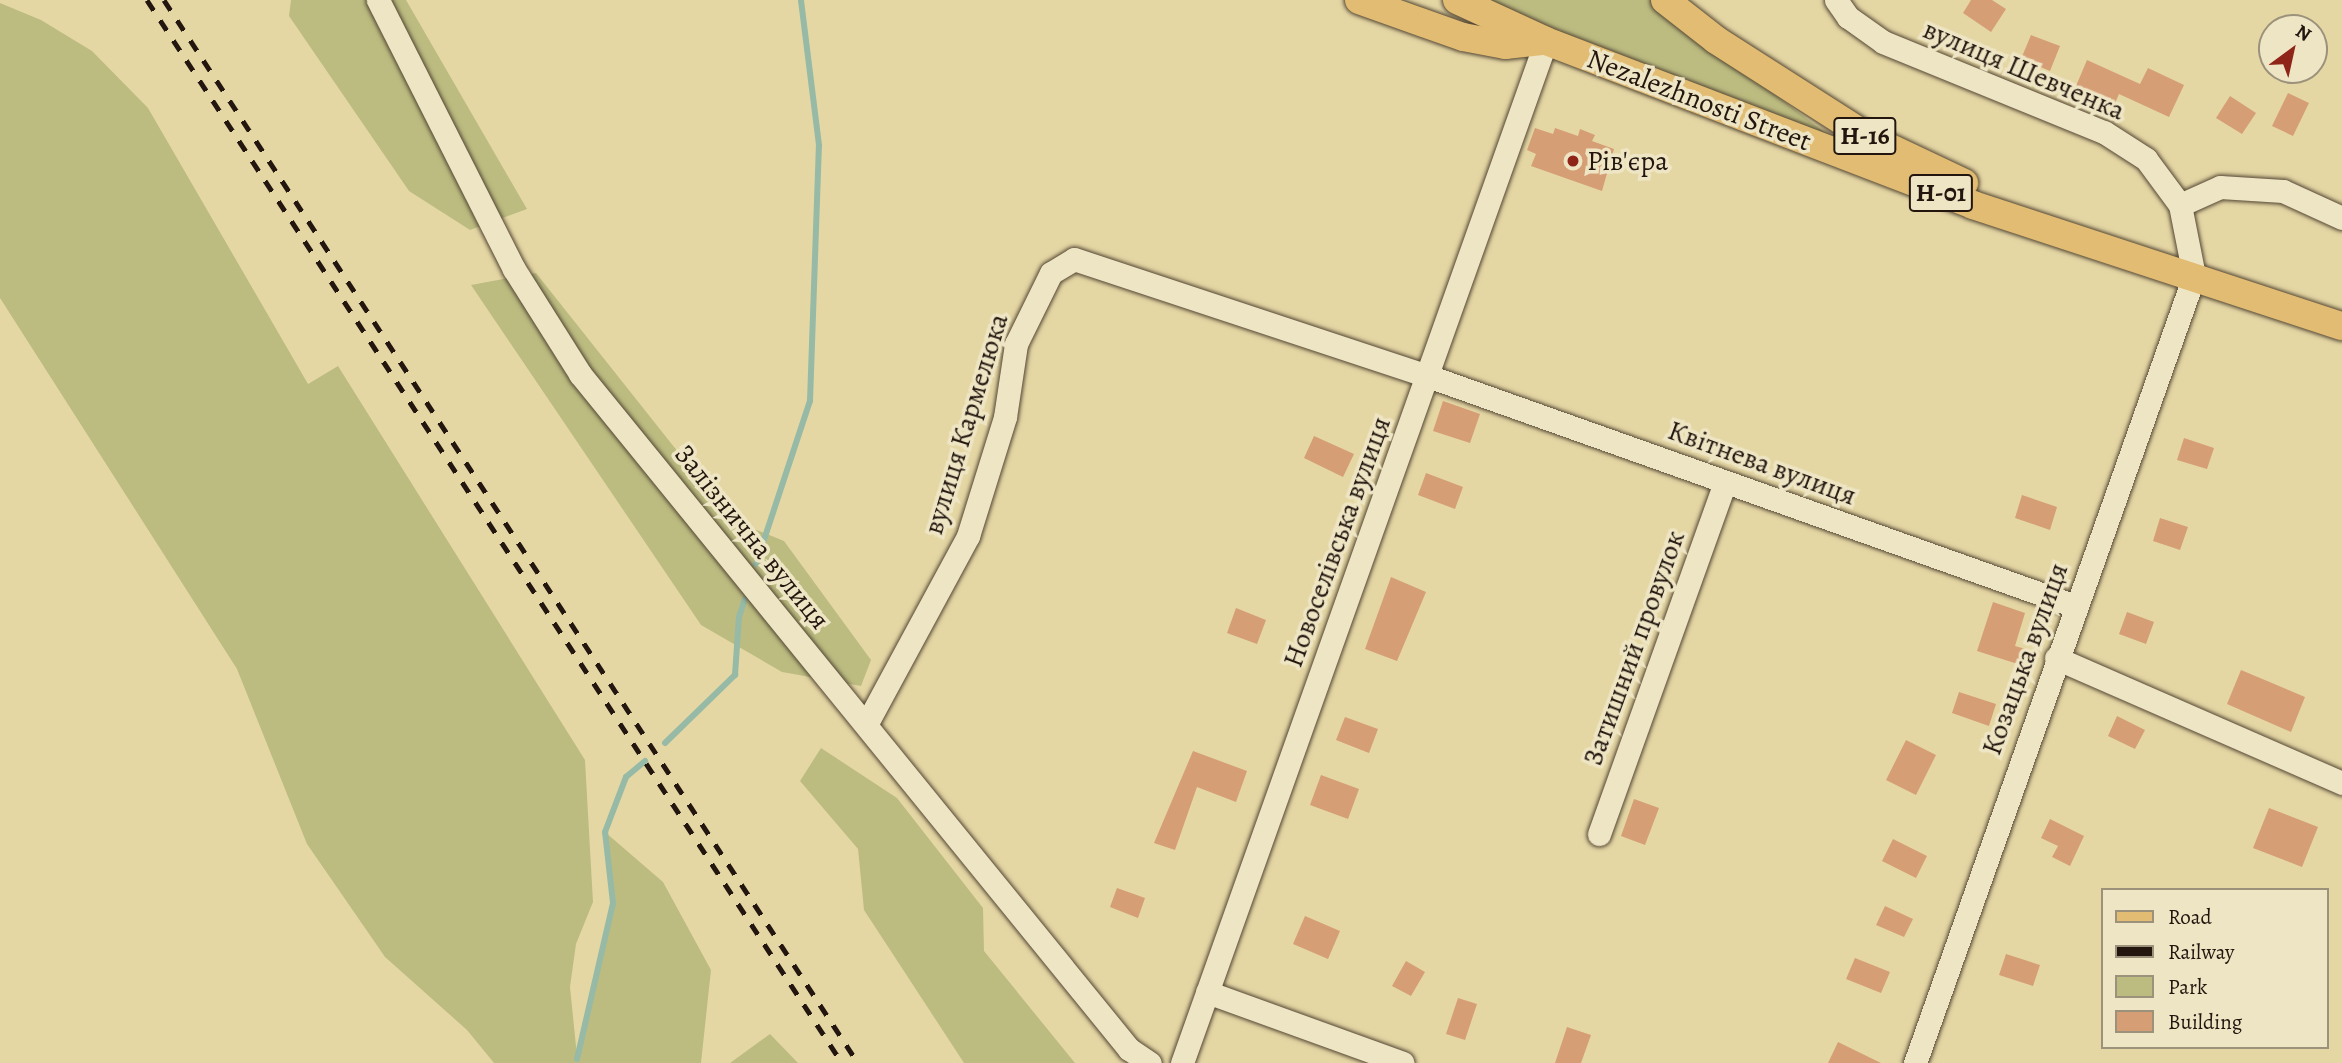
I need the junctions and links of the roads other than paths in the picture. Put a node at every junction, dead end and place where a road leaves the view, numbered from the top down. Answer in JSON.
{"nodes":[{"id":1,"x":378,"y":0,"type":"edge"},
{"id":2,"x":1359,"y":0,"type":"edge"},
{"id":3,"x":1457,"y":0,"type":"edge"},
{"id":4,"x":1665,"y":0,"type":"edge"},
{"id":5,"x":1836,"y":0,"type":"edge"},
{"id":6,"x":1546,"y":41,"type":"junction"},
{"id":7,"x":2180,"y":205,"type":"junction"},
{"id":8,"x":2342,"y":218,"type":"edge"},
{"id":9,"x":2083,"y":240,"type":"junction"},
{"id":10,"x":2194,"y":276,"type":"junction"},
{"id":11,"x":2342,"y":326,"type":"edge"},
{"id":12,"x":1429,"y":376,"type":"junction"},
{"id":13,"x":1725,"y":482,"type":"junction"},
{"id":14,"x":2075,"y":606,"type":"junction"},
{"id":15,"x":2056,"y":658,"type":"junction"},
{"id":16,"x":867,"y":723,"type":"junction"},
{"id":17,"x":2342,"y":783,"type":"edge"},
{"id":18,"x":1599,"y":834,"type":"dead end"},
{"id":19,"x":1207,"y":992,"type":"junction"},
{"id":20,"x":1183,"y":1060,"type":"edge"},
{"id":21,"x":1152,"y":1063,"type":"edge"},
{"id":22,"x":1403,"y":1063,"type":"edge"},
{"id":23,"x":1915,"y":1063,"type":"edge"}],
"edges":[{"from":1,"to":16,"type":"street","name":"Залізнична вулиця"},
{"from":2,"to":6,"type":"main road"},
{"from":3,"to":6,"type":"main road","name":"Nezalezhnosti Street","number":"Н-01"},
{"from":4,"to":9,"type":"main road","number":"Н-16"},
{"from":5,"to":7,"type":"street","name":"вулиця Шевченка"},
{"from":6,"to":9,"type":"main road","name":"Nezalezhnosti Street","number":"Н-01"},
{"from":6,"to":12,"type":"street","name":"Новоселівська вулиця"},
{"from":7,"to":8,"type":"street"},
{"from":7,"to":10,"type":"street","name":"вулиця Шевченка"},
{"from":9,"to":10,"type":"main road","name":"Nezalezhnosti Street","number":"Н-01"},
{"from":10,"to":11,"type":"main road","name":"Nezalezhnosti Street","number":"Н-01"},
{"from":10,"to":14,"type":"street","name":"Козацька вулиця"},
{"from":12,"to":13,"type":"street","name":"Квітнева вулиця"},
{"from":12,"to":16,"type":"street","name":"вулиця Кармелюка"},
{"from":12,"to":19,"type":"street","name":"Новоселівська вулиця"},
{"from":13,"to":14,"type":"street","name":"Квітнева вулиця"},
{"from":13,"to":18,"type":"street","name":"Затишний провулок"},
{"from":14,"to":15,"type":"street","name":"Козацька вулиця"},
{"from":15,"to":17,"type":"street"},
{"from":15,"to":23,"type":"street","name":"Козацька вулиця"},
{"from":16,"to":21,"type":"street","name":"Залізнична вулиця"},
{"from":19,"to":20,"type":"street","name":"Новоселівська вулиця"},
{"from":19,"to":22,"type":"street"},
{"from":20,"to":21,"type":"street","name":"Залізнична вулиця"}]}
